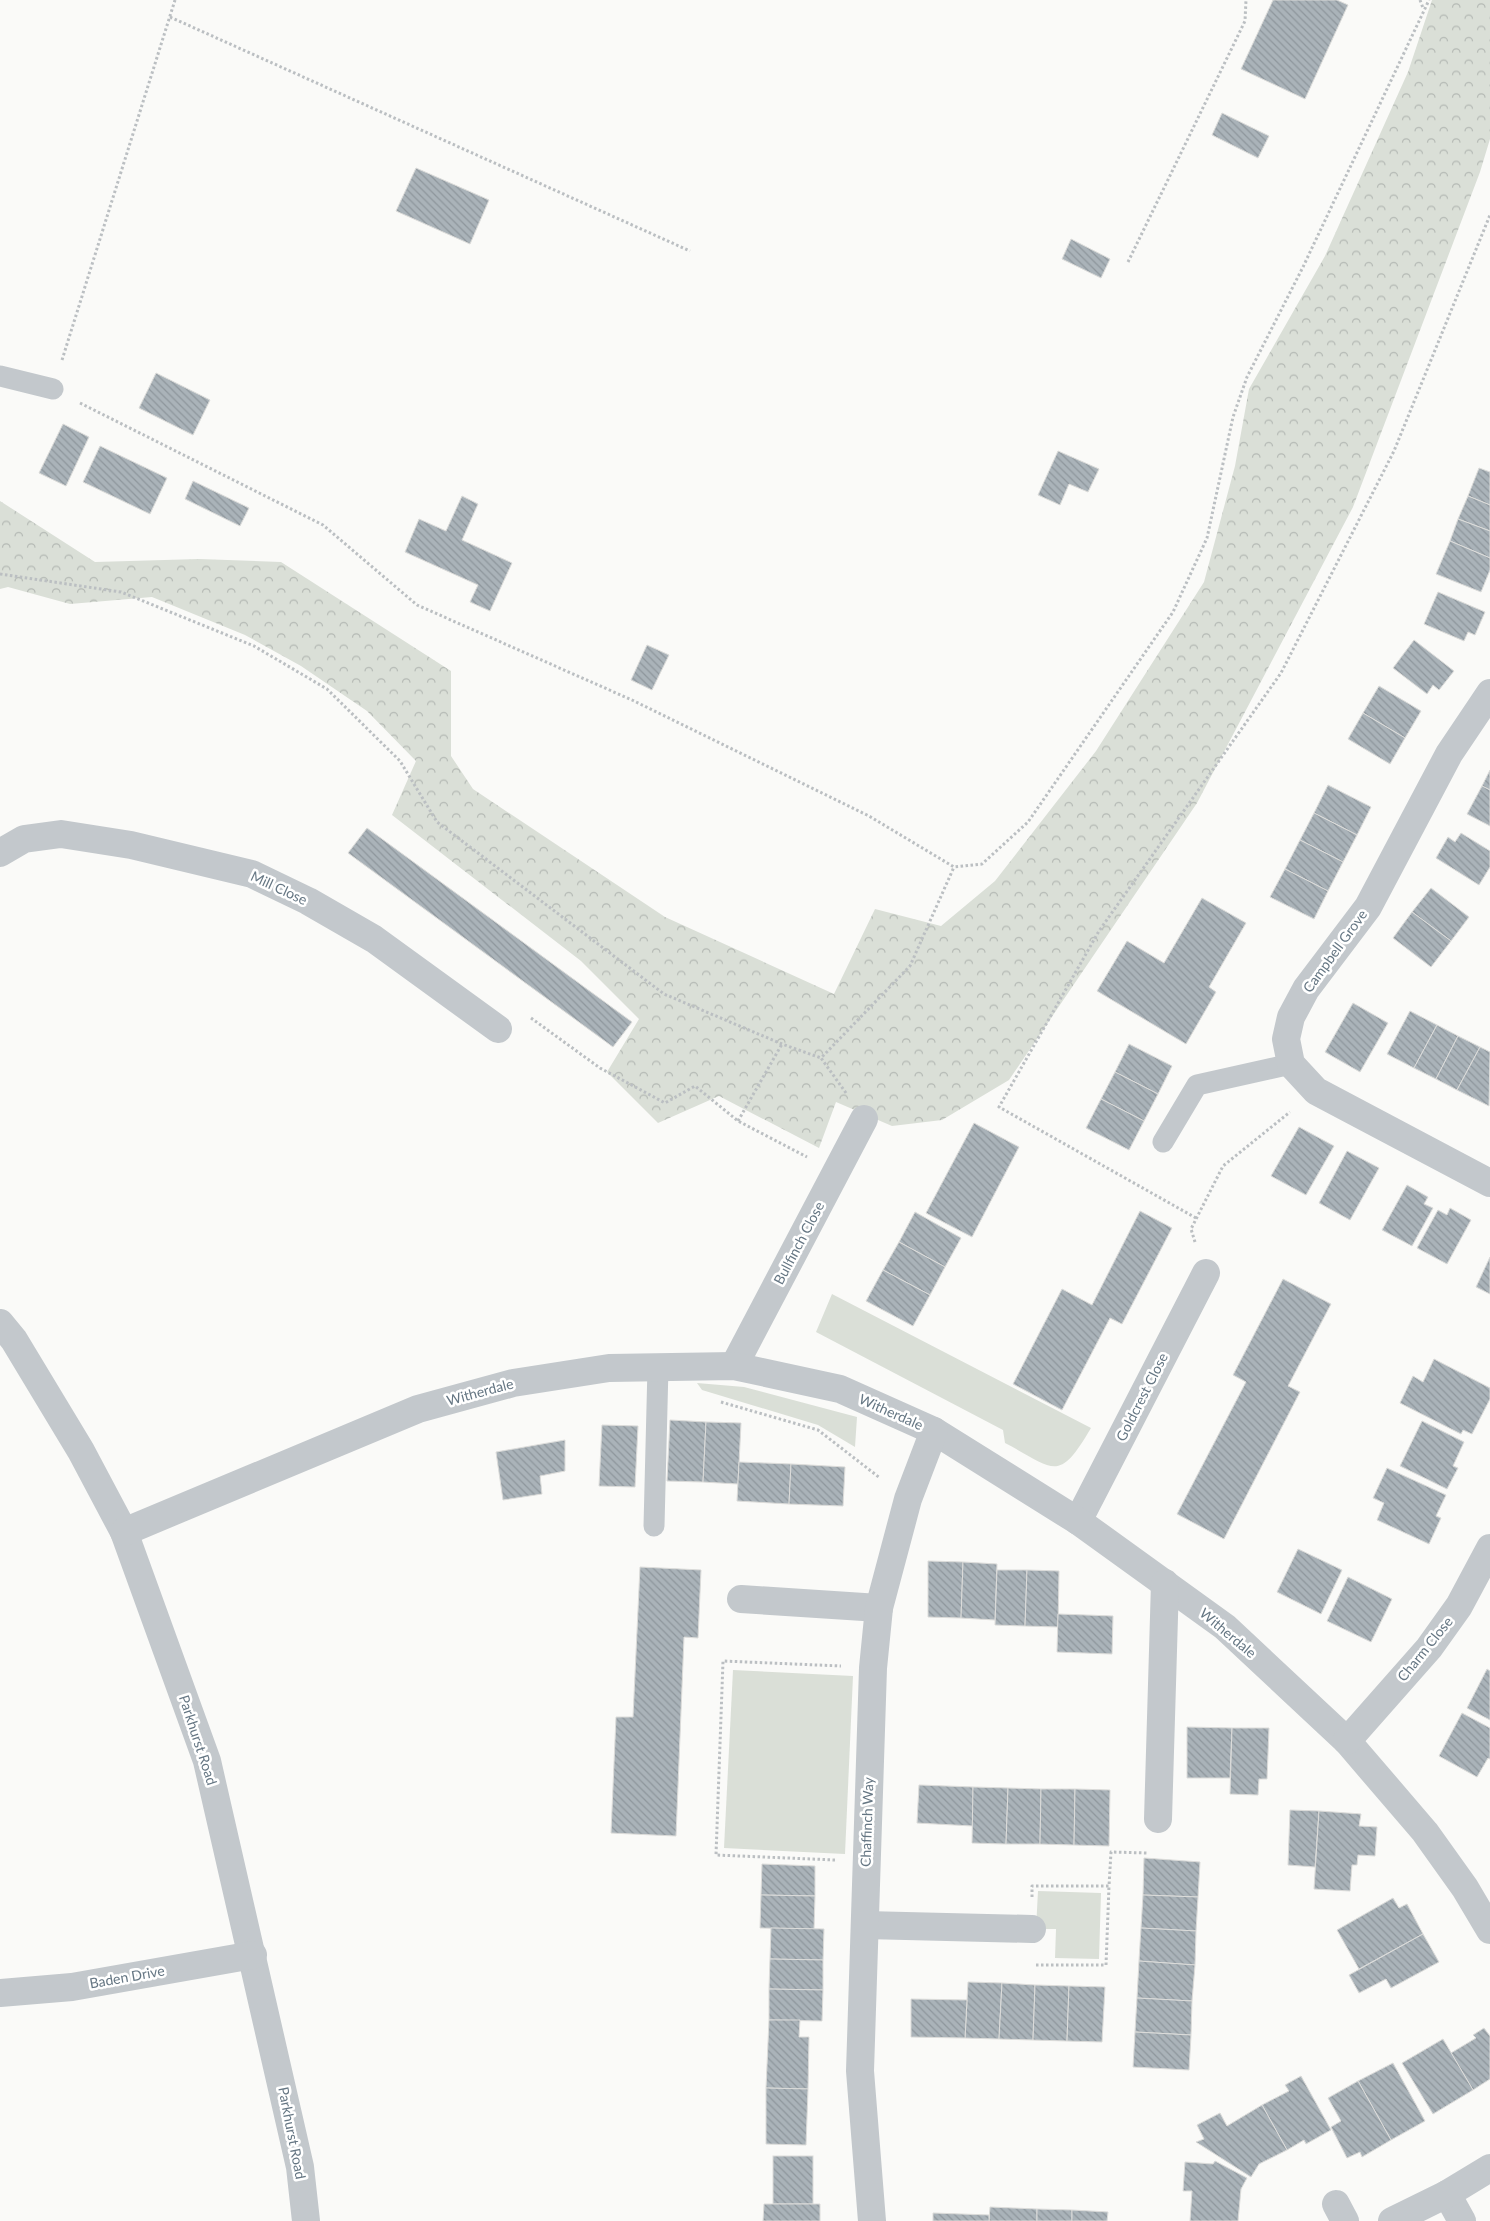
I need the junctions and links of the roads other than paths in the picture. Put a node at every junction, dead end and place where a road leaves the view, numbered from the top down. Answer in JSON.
{"nodes":[{"id":1,"x":0,"y":376,"type":"edge"},
{"id":2,"x":53,"y":390,"type":"road end"},
{"id":3,"x":1490,"y":693,"type":"edge"},
{"id":4,"x":0,"y":853,"type":"edge"},
{"id":5,"x":498,"y":1029,"type":"road end"},
{"id":6,"x":1291,"y":1064,"type":"junction"},
{"id":7,"x":864,"y":1119,"type":"road end"},
{"id":8,"x":1163,"y":1142,"type":"dead end"},
{"id":9,"x":1490,"y":1183,"type":"edge"},
{"id":10,"x":1206,"y":1273,"type":"road end"},
{"id":11,"x":0,"y":1323,"type":"edge"},
{"id":12,"x":734,"y":1366,"type":"junction"},
{"id":13,"x":658,"y":1367,"type":"junction"},
{"id":14,"x":934,"y":1431,"type":"junction"},
{"id":15,"x":1078,"y":1521,"type":"junction"},
{"id":16,"x":654,"y":1526,"type":"dead end"},
{"id":17,"x":124,"y":1532,"type":"junction"},
{"id":18,"x":1490,"y":1548,"type":"edge"},
{"id":19,"x":1165,"y":1583,"type":"junction"},
{"id":20,"x":741,"y":1599,"type":"dead end"},
{"id":21,"x":879,"y":1608,"type":"junction"},
{"id":22,"x":1347,"y":1741,"type":"junction"},
{"id":23,"x":1158,"y":1819,"type":"road end"},
{"id":24,"x":865,"y":1925,"type":"junction"},
{"id":25,"x":1032,"y":1929,"type":"road end"},
{"id":26,"x":1490,"y":1930,"type":"edge"},
{"id":27,"x":253,"y":1955,"type":"junction"},
{"id":28,"x":0,"y":1993,"type":"edge"},
{"id":29,"x":1490,"y":2168,"type":"edge"},
{"id":30,"x":1447,"y":2194,"type":"junction"},
{"id":31,"x":306,"y":2221,"type":"edge"},
{"id":32,"x":872,"y":2221,"type":"edge"},
{"id":33,"x":1392,"y":2221,"type":"edge"},
{"id":34,"x":1462,"y":2221,"type":"edge"}],
"edges":[{"from":1,"to":2,"type":"lane"},
{"from":3,"to":6,"type":"street","name":"Campbell Grove"},
{"from":4,"to":5,"type":"street","name":"Mill Close"},
{"from":6,"to":8,"type":"lane"},
{"from":6,"to":9,"type":"street"},
{"from":7,"to":12,"type":"street","name":"Bullfinch Close"},
{"from":10,"to":15,"type":"street","name":"Goldcrest Close"},
{"from":11,"to":17,"type":"street","name":"Parkhurst Road"},
{"from":12,"to":13,"type":"street","name":"Witherdale"},
{"from":12,"to":14,"type":"street","name":"Witherdale"},
{"from":13,"to":16,"type":"lane"},
{"from":13,"to":17,"type":"street","name":"Witherdale"},
{"from":14,"to":15,"type":"street","name":"Witherdale"},
{"from":14,"to":21,"type":"street","name":"Chaffinch Way"},
{"from":15,"to":19,"type":"street","name":"Witherdale"},
{"from":17,"to":27,"type":"street","name":"Parkhurst Road"},
{"from":18,"to":22,"type":"street","name":"Charm Close"},
{"from":19,"to":22,"type":"street","name":"Witherdale"},
{"from":19,"to":23,"type":"street"},
{"from":20,"to":21,"type":"street"},
{"from":21,"to":24,"type":"street","name":"Chaffinch Way"},
{"from":22,"to":26,"type":"street","name":"Witherdale"},
{"from":24,"to":25,"type":"street"},
{"from":24,"to":32,"type":"street","name":"Chaffinch Way"},
{"from":27,"to":28,"type":"street","name":"Baden Drive"},
{"from":27,"to":31,"type":"street","name":"Parkhurst Road"},
{"from":29,"to":30,"type":"street"},
{"from":30,"to":33,"type":"street"},
{"from":30,"to":34,"type":"street"}]}
